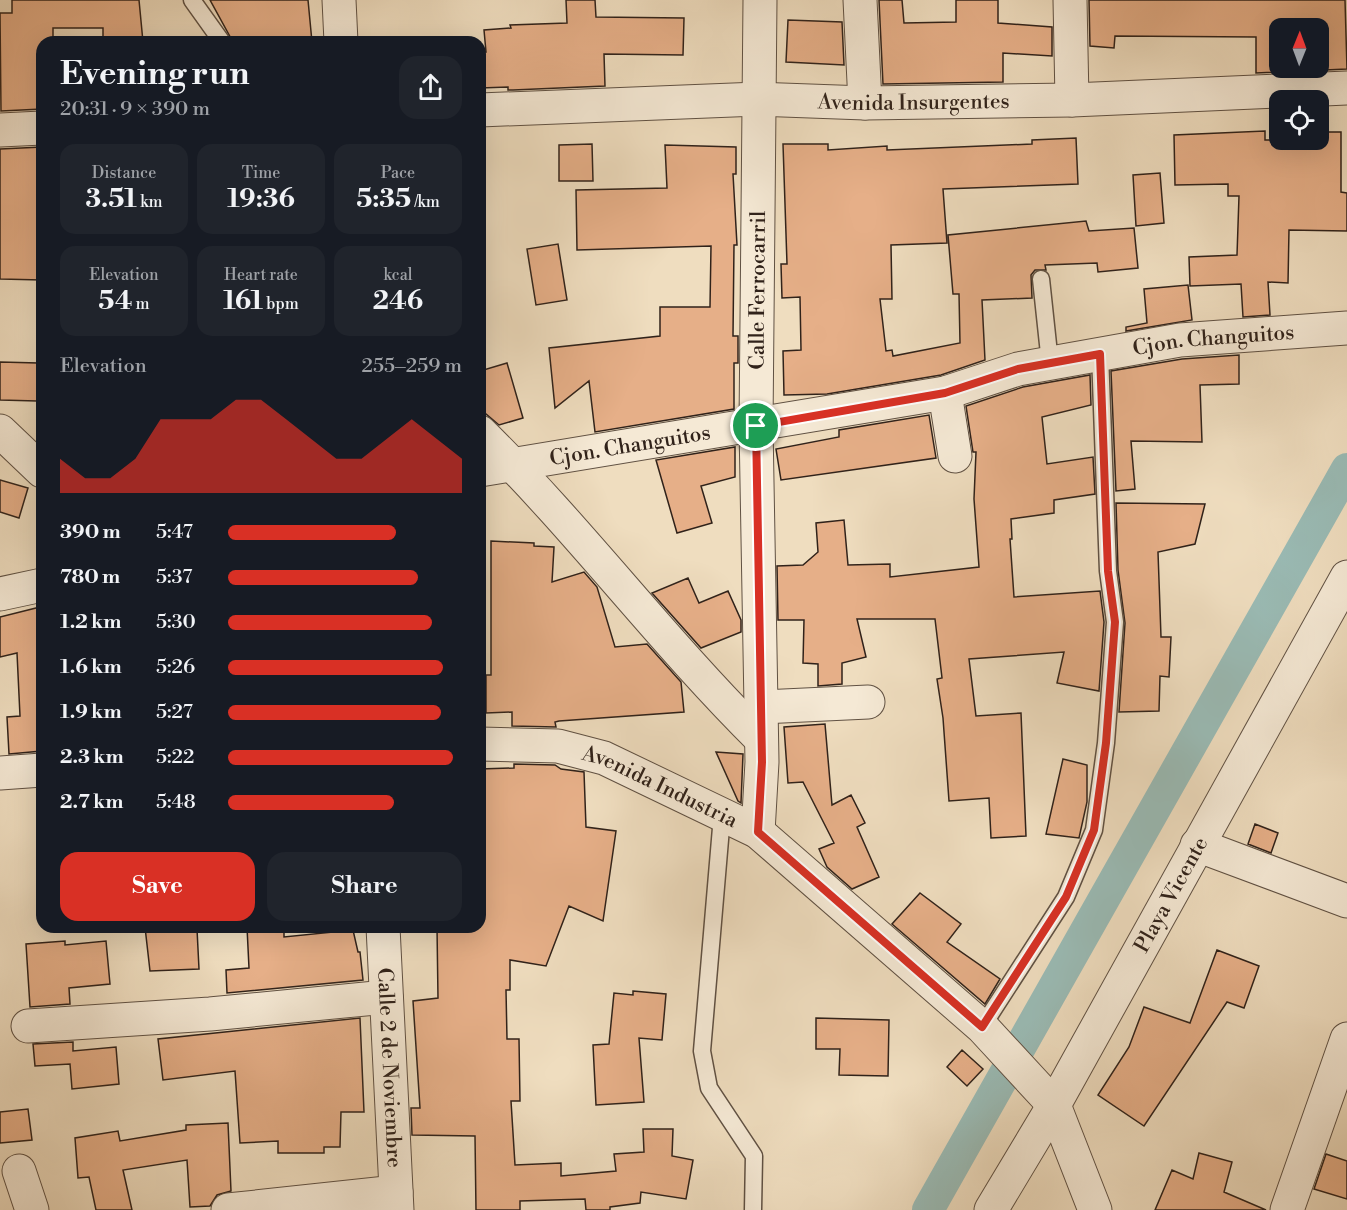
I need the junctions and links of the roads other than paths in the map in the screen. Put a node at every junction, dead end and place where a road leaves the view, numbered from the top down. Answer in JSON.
{"nodes":[{"id":1,"x":192,"y":0,"type":"edge"},
{"id":2,"x":339,"y":0,"type":"edge"},
{"id":3,"x":760,"y":0,"type":"edge"},
{"id":4,"x":860,"y":0,"type":"edge"},
{"id":5,"x":1070,"y":0,"type":"edge"},
{"id":6,"x":218,"y":36,"type":"edge"},
{"id":7,"x":341,"y":36,"type":"edge"},
{"id":8,"x":1347,"y":88,"type":"edge"},
{"id":9,"x":758,"y":99,"type":"junction"},
{"id":10,"x":1072,"y":100,"type":"junction"},
{"id":11,"x":865,"y":103,"type":"junction"},
{"id":12,"x":486,"y":110,"type":"edge"},
{"id":13,"x":36,"y":128,"type":"edge"},
{"id":14,"x":0,"y":129,"type":"edge"},
{"id":15,"x":1041,"y":279,"type":"dead end"},
{"id":16,"x":1347,"y":328,"type":"edge"},
{"id":17,"x":1100,"y":354,"type":"junction"},
{"id":18,"x":1050,"y":363,"type":"junction"},
{"id":19,"x":945,"y":393,"type":"junction"},
{"id":20,"x":756,"y":426,"type":"junction"},
{"id":21,"x":0,"y":430,"type":"edge"},
{"id":22,"x":486,"y":438,"type":"edge"},
{"id":23,"x":956,"y":456,"type":"dead end"},
{"id":24,"x":513,"y":464,"type":"junction"},
{"id":25,"x":36,"y":465,"type":"edge"},
{"id":26,"x":486,"y":469,"type":"edge"},
{"id":27,"x":1347,"y":577,"type":"edge"},
{"id":28,"x":36,"y":586,"type":"edge"},
{"id":29,"x":0,"y":594,"type":"edge"},
{"id":30,"x":868,"y":702,"type":"dead end"},
{"id":31,"x":760,"y":707,"type":"junction"},
{"id":32,"x":761,"y":739,"type":"junction"},
{"id":33,"x":492,"y":743,"type":"edge"},
{"id":34,"x":36,"y":770,"type":"edge"},
{"id":35,"x":0,"y":773,"type":"edge"},
{"id":36,"x":722,"y":816,"type":"junction"},
{"id":37,"x":758,"y":832,"type":"junction"},
{"id":38,"x":1197,"y":845,"type":"junction"},
{"id":39,"x":1347,"y":902,"type":"edge"},
{"id":40,"x":383,"y":933,"type":"edge"},
{"id":41,"x":386,"y":998,"type":"junction"},
{"id":42,"x":28,"y":1026,"type":"dead end"},
{"id":43,"x":988,"y":1033,"type":"junction"},
{"id":44,"x":1347,"y":1039,"type":"edge"},
{"id":45,"x":1048,"y":1098,"type":"junction"},
{"id":46,"x":19,"y":1171,"type":"dead end"},
{"id":47,"x":397,"y":1201,"type":"edge"},
{"id":48,"x":32,"y":1210,"type":"edge"},
{"id":49,"x":228,"y":1210,"type":"edge"},
{"id":50,"x":753,"y":1210,"type":"edge"},
{"id":51,"x":991,"y":1210,"type":"edge"},
{"id":52,"x":1095,"y":1210,"type":"edge"},
{"id":53,"x":1287,"y":1210,"type":"edge"}],
"edges":[{"from":1,"to":6,"type":"lane"},
{"from":2,"to":7,"type":"street"},
{"from":3,"to":9,"type":"street","name":"Calle Ferrocarril"},
{"from":4,"to":11,"type":"street"},
{"from":5,"to":10,"type":"street"},
{"from":8,"to":10,"type":"street","name":"Avenida Insurgentes"},
{"from":9,"to":11,"type":"street","name":"Avenida Insurgentes"},
{"from":9,"to":12,"type":"street","name":"Avenida Insurgentes"},
{"from":9,"to":20,"type":"street","name":"Calle Ferrocarril"},
{"from":10,"to":11,"type":"street","name":"Avenida Insurgentes"},
{"from":13,"to":14,"type":"street"},
{"from":15,"to":18,"type":"lane"},
{"from":16,"to":17,"type":"street","name":"Cjon. Changuitos"},
{"from":17,"to":18,"type":"street","name":"Cjon. Changuitos"},
{"from":17,"to":43,"type":"lane"},
{"from":18,"to":19,"type":"street","name":"Cjon. Changuitos"},
{"from":19,"to":20,"type":"street","name":"Cjon. Changuitos"},
{"from":19,"to":23,"type":"street"},
{"from":20,"to":24,"type":"street","name":"Cjon. Changuitos"},
{"from":20,"to":31,"type":"street","name":"Calle Ferrocarril"},
{"from":21,"to":25,"type":"street"},
{"from":22,"to":24,"type":"street"},
{"from":24,"to":26,"type":"street","name":"Cjon. Changuitos"},
{"from":24,"to":32,"type":"street"},
{"from":27,"to":38,"type":"street","name":"Playa Vicente"},
{"from":28,"to":29,"type":"street"},
{"from":30,"to":31,"type":"street"},
{"from":31,"to":32,"type":"street","name":"Calle Ferrocarril"},
{"from":32,"to":37,"type":"street","name":"Calle Ferrocarril"},
{"from":33,"to":36,"type":"street","name":"Avenida Industria"},
{"from":34,"to":35,"type":"street"},
{"from":36,"to":37,"type":"street","name":"Avenida Industria"},
{"from":36,"to":50,"type":"lane"},
{"from":37,"to":43,"type":"street","name":"Avenida Industria"},
{"from":38,"to":39,"type":"street"},
{"from":38,"to":45,"type":"street","name":"Playa Vicente"},
{"from":40,"to":41,"type":"street","name":"Calle 2 de Noviembre"},
{"from":41,"to":42,"type":"street"},
{"from":41,"to":47,"type":"street","name":"Calle 2 de Noviembre"},
{"from":43,"to":45,"type":"street","name":"Avenida Industria"},
{"from":44,"to":53,"type":"street"},
{"from":45,"to":51,"type":"street","name":"Playa Vicente"},
{"from":45,"to":52,"type":"street"},
{"from":46,"to":48,"type":"street"},
{"from":47,"to":49,"type":"street"}]}
